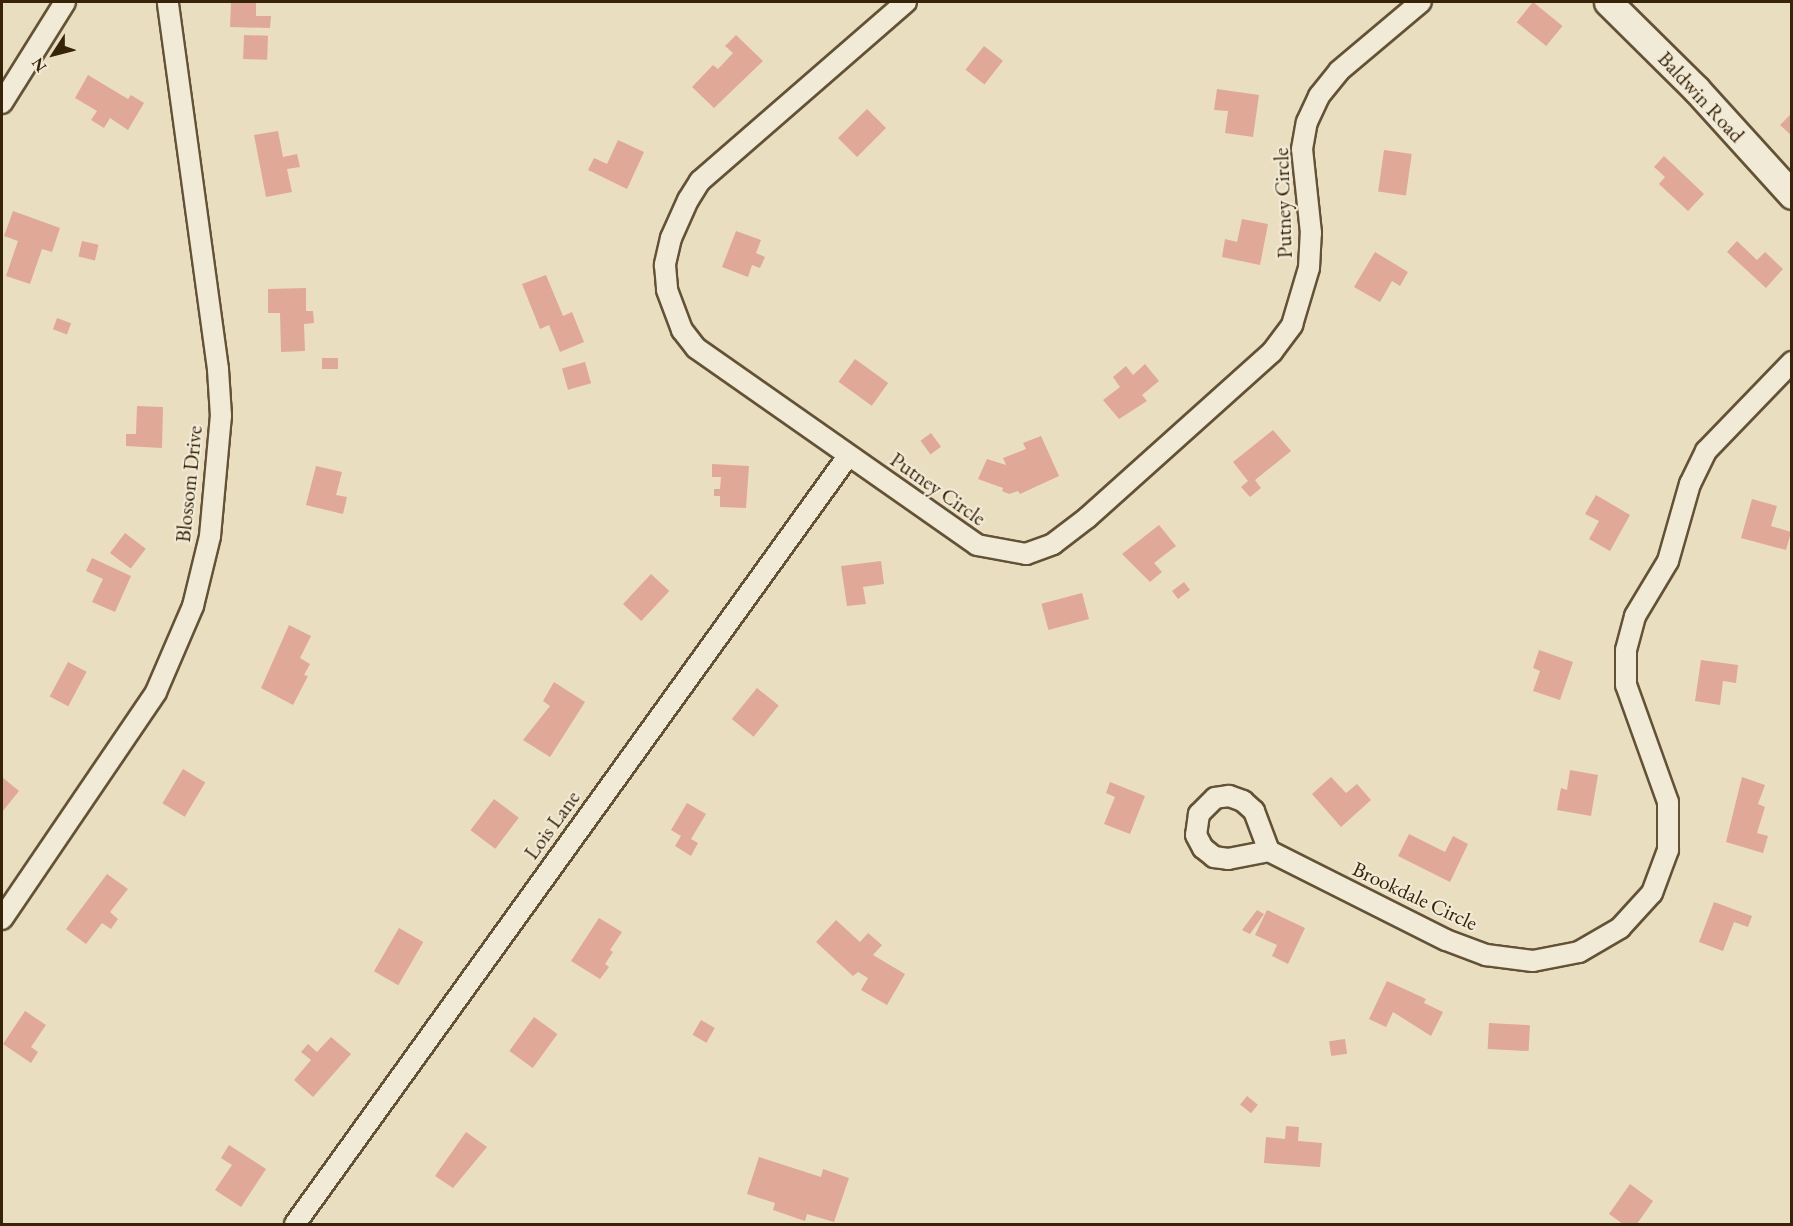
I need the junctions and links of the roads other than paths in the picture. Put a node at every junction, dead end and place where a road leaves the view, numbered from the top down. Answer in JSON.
{"nodes":[{"id":1,"x":65,"y":2,"type":"edge"},
{"id":2,"x":168,"y":2,"type":"edge"},
{"id":3,"x":906,"y":2,"type":"edge"},
{"id":4,"x":1420,"y":2,"type":"edge"},
{"id":5,"x":1608,"y":2,"type":"edge"},
{"id":6,"x":2,"y":103,"type":"edge"},
{"id":7,"x":1791,"y":195,"type":"edge"},
{"id":8,"x":1791,"y":362,"type":"edge"},
{"id":9,"x":848,"y":456,"type":"junction"},
{"id":10,"x":1269,"y":852,"type":"dead end"},
{"id":11,"x":2,"y":919,"type":"edge"},
{"id":12,"x":295,"y":1224,"type":"edge"}],
"edges":[{"from":1,"to":6,"type":"street"},
{"from":2,"to":11,"type":"street","name":"Blossom Drive"},
{"from":3,"to":9,"type":"street","name":"Putney Circle"},
{"from":4,"to":9,"type":"street","name":"Putney Circle"},
{"from":5,"to":7,"type":"street","name":"Baldwin Road"},
{"from":8,"to":10,"type":"street","name":"Brookdale Circle"},
{"from":9,"to":12,"type":"street","name":"Lois Lane"}]}
